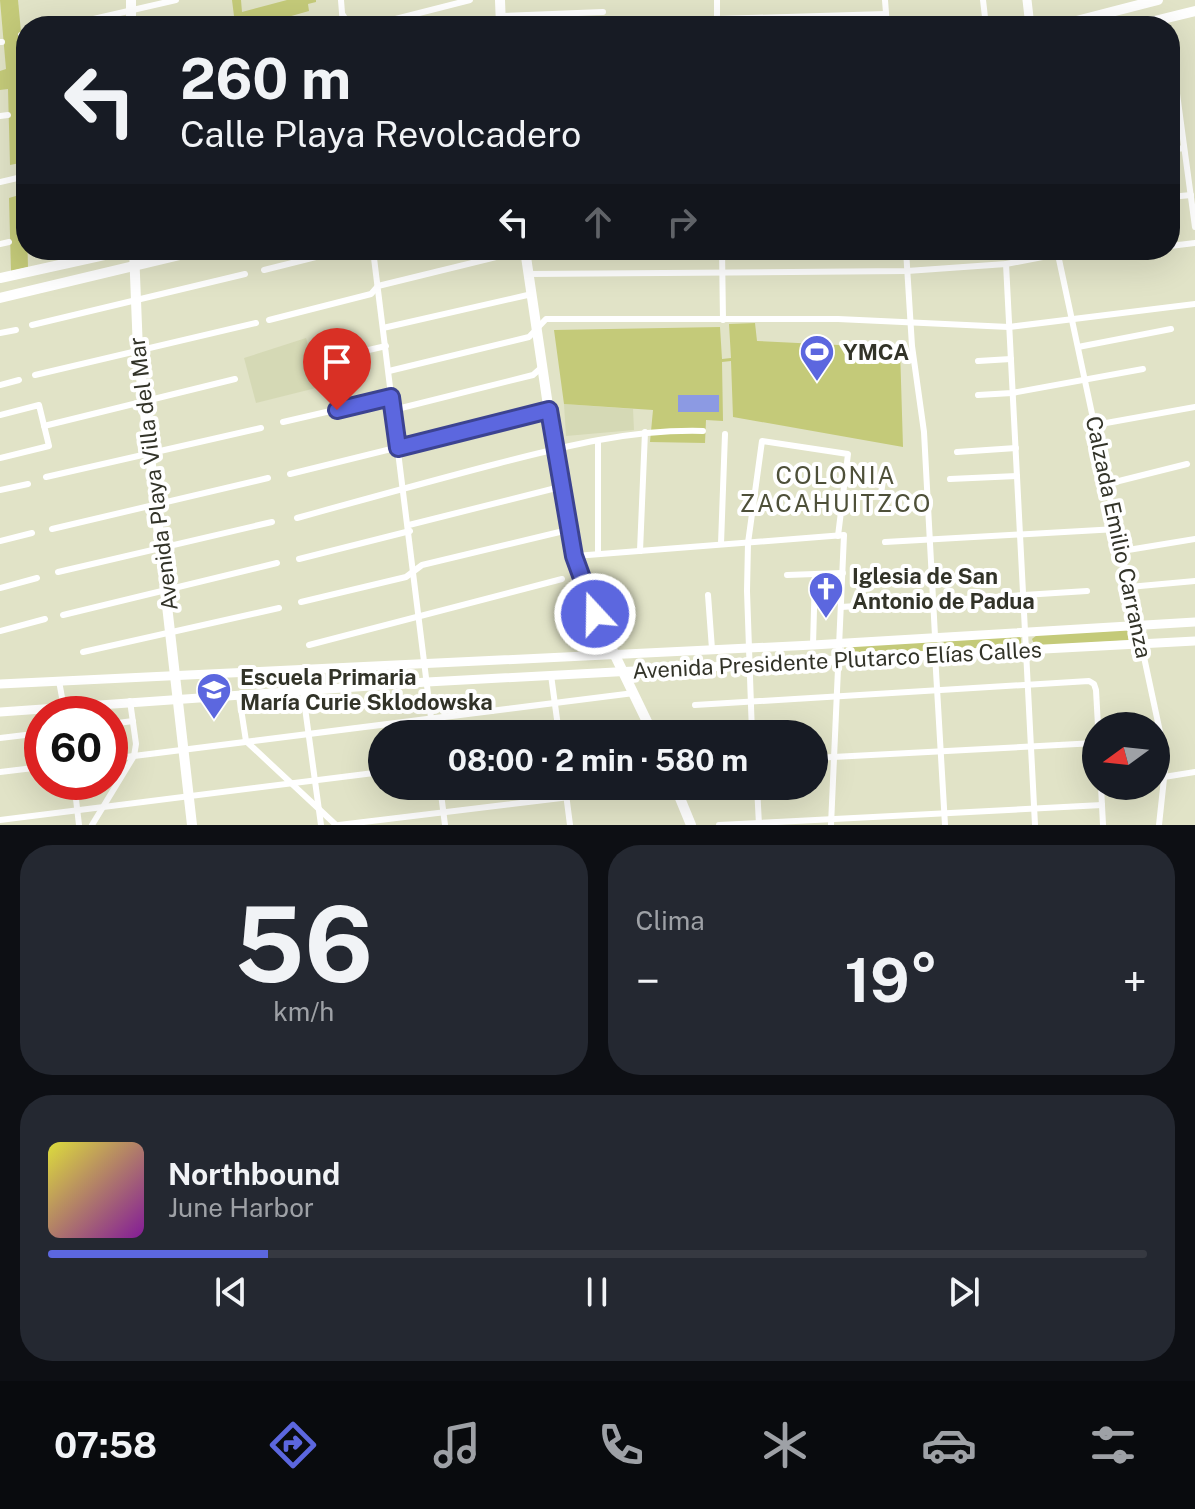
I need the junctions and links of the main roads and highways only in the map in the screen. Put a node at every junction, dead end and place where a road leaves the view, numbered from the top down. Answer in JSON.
{"nodes":[{"id":1,"x":1152,"y":1,"type":"edge"},
{"id":2,"x":1095,"y":16,"type":"edge"},
{"id":3,"x":82,"y":260,"type":"edge"},
{"id":4,"x":134,"y":260,"type":"edge"},
{"id":5,"x":156,"y":260,"type":"edge"},
{"id":6,"x":527,"y":260,"type":"edge"},
{"id":7,"x":134,"y":265,"type":"junction"},
{"id":8,"x":0,"y":278,"type":"edge"},
{"id":9,"x":0,"y":298,"type":"edge"},
{"id":10,"x":1195,"y":622,"type":"edge"},
{"id":11,"x":1195,"y":641,"type":"edge"},
{"id":12,"x":615,"y":653,"type":"junction"},
{"id":13,"x":624,"y":671,"type":"junction"},
{"id":14,"x":176,"y":675,"type":"junction"},
{"id":15,"x":0,"y":684,"type":"edge"},
{"id":16,"x":178,"y":698,"type":"junction"},
{"id":17,"x":128,"y":701,"type":"edge"},
{"id":18,"x":24,"y":711,"type":"edge"},
{"id":19,"x":0,"y":712,"type":"edge"},
{"id":20,"x":647,"y":720,"type":"edge"},
{"id":21,"x":681,"y":800,"type":"edge"},
{"id":22,"x":192,"y":825,"type":"edge"},
{"id":23,"x":691,"y":825,"type":"edge"}],
"edges":[{"from":1,"to":2,"type":"main road"},
{"from":3,"to":8,"type":"main road"},
{"from":4,"to":7,"type":"main road","name":"Avenida Playa Villa del Mar"},
{"from":5,"to":7,"type":"main road"},
{"from":6,"to":12,"type":"main road"},
{"from":7,"to":9,"type":"main road"},
{"from":7,"to":14,"type":"main road","name":"Avenida Playa Villa del Mar"},
{"from":10,"to":12,"type":"main road","name":"Avenida Presidente Plutarco Elías Calles"},
{"from":11,"to":13,"type":"main road","name":"Avenida Presidente Plutarco Elías Calles"},
{"from":12,"to":13,"type":"main road"},
{"from":12,"to":14,"type":"main road","name":"Avenida Presidente Plutarco Elías Calles"},
{"from":13,"to":16,"type":"main road","name":"Avenida Presidente Plutarco Elías Calles"},
{"from":13,"to":20,"type":"main road"},
{"from":14,"to":15,"type":"main road","name":"Avenida Presidente Plutarco Elías Calles"},
{"from":14,"to":16,"type":"main road","name":"Avenida Playa Villa del Mar"},
{"from":16,"to":17,"type":"main road","name":"Avenida Presidente Plutarco Elías Calles"},
{"from":16,"to":22,"type":"main road","name":"Avenida Playa Villa del Mar"},
{"from":18,"to":19,"type":"main road","name":"Avenida Presidente Plutarco Elías Calles"},
{"from":21,"to":23,"type":"main road"}]}
